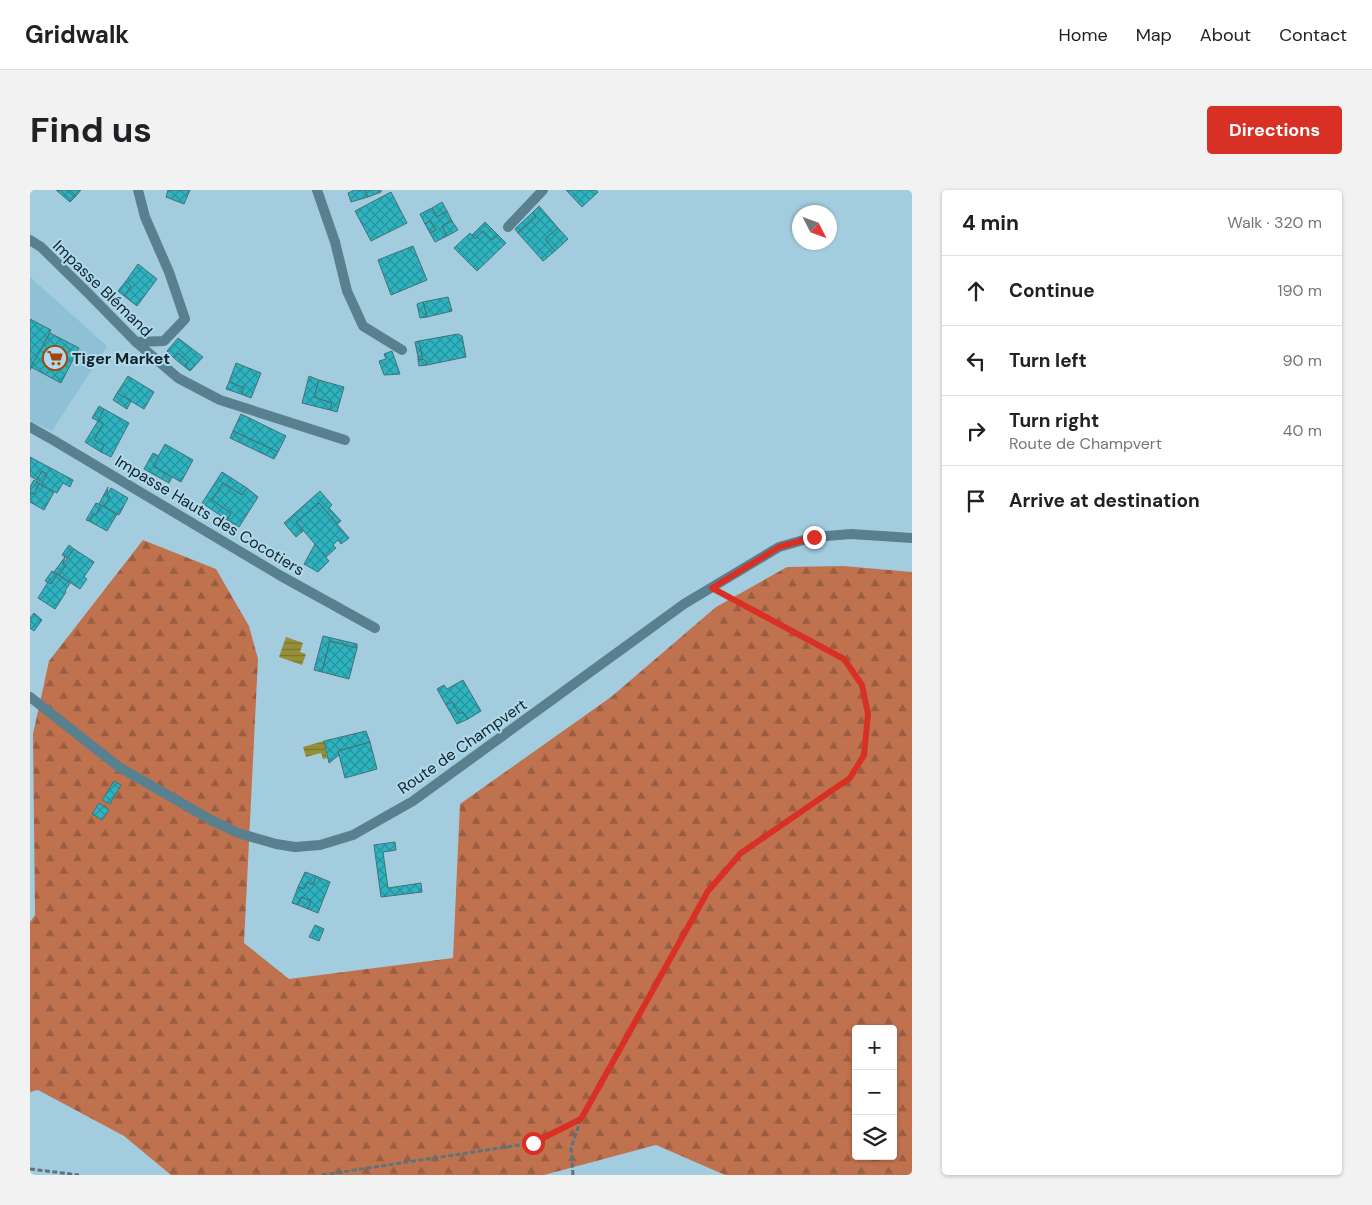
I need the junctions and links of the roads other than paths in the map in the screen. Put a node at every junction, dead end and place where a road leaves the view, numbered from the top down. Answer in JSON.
{"nodes":[{"id":1,"x":138,"y":190,"type":"edge"},
{"id":2,"x":317,"y":190,"type":"edge"},
{"id":3,"x":542,"y":190,"type":"edge"},
{"id":4,"x":508,"y":227,"type":"dead end"},
{"id":5,"x":30,"y":240,"type":"edge"},
{"id":6,"x":136,"y":342,"type":"junction"},
{"id":7,"x":402,"y":350,"type":"dead end"},
{"id":8,"x":30,"y":427,"type":"edge"},
{"id":9,"x":345,"y":440,"type":"dead end"},
{"id":10,"x":912,"y":538,"type":"edge"},
{"id":11,"x":375,"y":628,"type":"dead end"},
{"id":12,"x":30,"y":697,"type":"edge"}],
"edges":[{"from":1,"to":6,"type":"street"},
{"from":2,"to":7,"type":"street"},
{"from":3,"to":4,"type":"street"},
{"from":5,"to":6,"type":"street","name":"Impasse Blémand"},
{"from":6,"to":9,"type":"street","name":"Impasse Blémand"},
{"from":8,"to":11,"type":"street","name":"Impasse Hauts des Cocotiers"},
{"from":10,"to":12,"type":"street","name":"Route de Champvert"}]}
